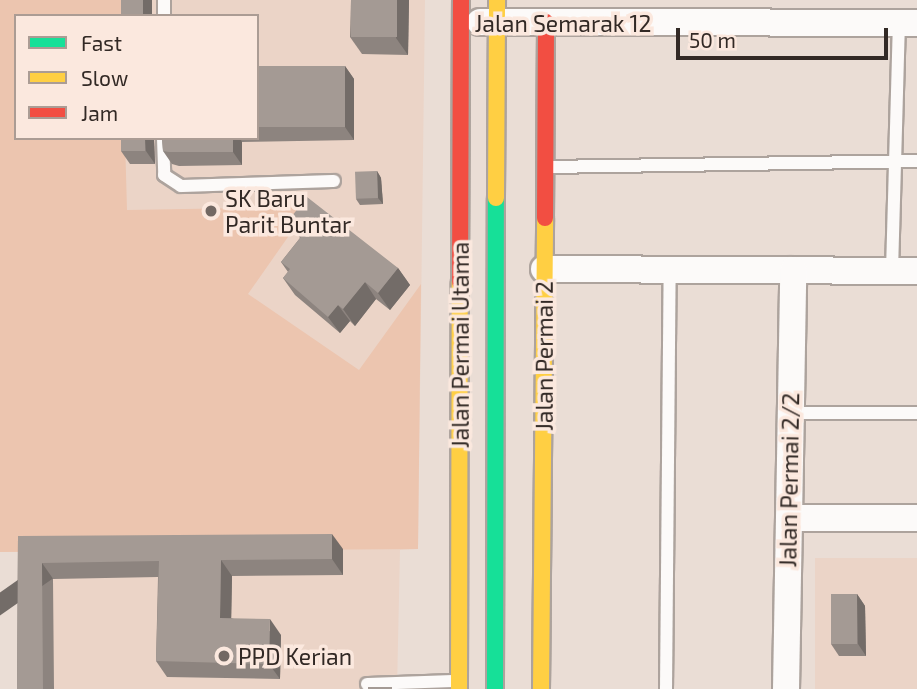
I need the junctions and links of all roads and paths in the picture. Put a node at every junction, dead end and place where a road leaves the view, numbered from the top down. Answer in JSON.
{"nodes":[{"id":1,"x":461,"y":11,"type":"edge"},
{"id":2,"x":497,"y":11,"type":"edge"},
{"id":3,"x":546,"y":22,"type":"junction"},
{"id":4,"x":908,"y":23,"type":"edge"},
{"id":5,"x":163,"y":140,"type":"edge"},
{"id":6,"x":895,"y":161,"type":"junction"},
{"id":7,"x":917,"y":161,"type":"edge"},
{"id":8,"x":545,"y":167,"type":"junction"},
{"id":9,"x":334,"y":181,"type":"dead end"},
{"id":10,"x":544,"y":269,"type":"junction"},
{"id":11,"x":670,"y":270,"type":"junction"},
{"id":12,"x":793,"y":270,"type":"junction"},
{"id":13,"x":905,"y":271,"type":"edge"},
{"id":14,"x":790,"y":413,"type":"junction"},
{"id":15,"x":917,"y":413,"type":"edge"},
{"id":16,"x":917,"y":518,"type":"edge"},
{"id":17,"x":789,"y":519,"type":"junction"},
{"id":18,"x":367,"y":682,"type":"edge"},
{"id":19,"x":459,"y":685,"type":"edge"},
{"id":20,"x":495,"y":689,"type":"edge"},
{"id":21,"x":541,"y":689,"type":"edge"},
{"id":22,"x":666,"y":689,"type":"edge"},
{"id":23,"x":786,"y":689,"type":"edge"}],
"edges":[{"from":1,"to":2,"type":"street","name":"Jalan Semarak 12"},
{"from":1,"to":19,"type":"street","name":"Jalan Permai Utama"},
{"from":2,"to":3,"type":"street","name":"Jalan Semarak 12"},
{"from":2,"to":20,"type":"street","name":"Jalan Permai Utama"},
{"from":3,"to":4,"type":"street","name":"Jalan Semarak 12"},
{"from":3,"to":8,"type":"street","name":"Jalan Permai 2"},
{"from":4,"to":6,"type":"lane"},
{"from":5,"to":9,"type":"lane"},
{"from":6,"to":7,"type":"lane"},
{"from":6,"to":8,"type":"lane"},
{"from":6,"to":13,"type":"lane"},
{"from":8,"to":10,"type":"street","name":"Jalan Permai 2"},
{"from":10,"to":11,"type":"street"},
{"from":10,"to":21,"type":"street","name":"Jalan Permai 2"},
{"from":11,"to":12,"type":"street"},
{"from":11,"to":22,"type":"lane"},
{"from":12,"to":13,"type":"street"},
{"from":12,"to":14,"type":"street","name":"Jalan Permai 2/2"},
{"from":14,"to":15,"type":"lane"},
{"from":14,"to":17,"type":"street","name":"Jalan Permai 2/2"},
{"from":16,"to":17,"type":"street"},
{"from":17,"to":23,"type":"street","name":"Jalan Permai 2/2"},
{"from":18,"to":19,"type":"lane"}]}
